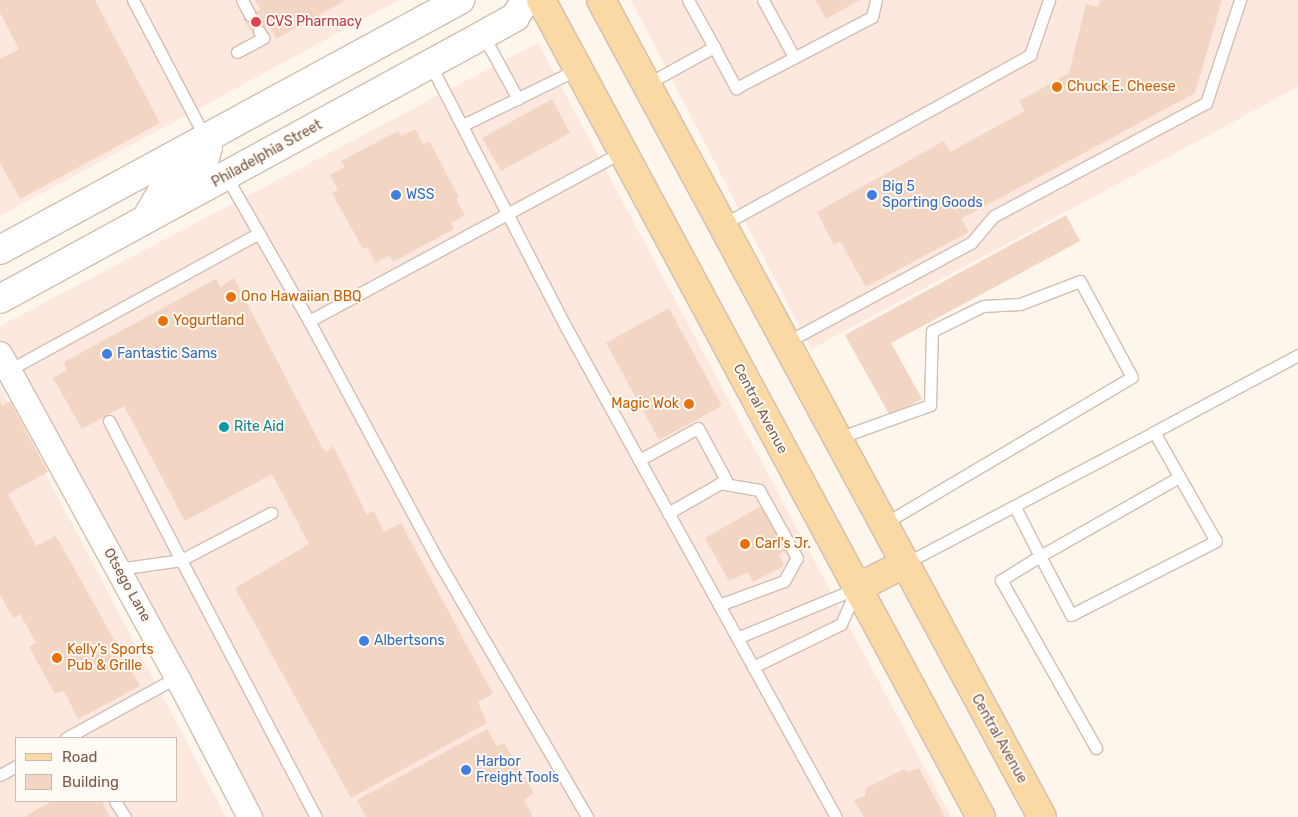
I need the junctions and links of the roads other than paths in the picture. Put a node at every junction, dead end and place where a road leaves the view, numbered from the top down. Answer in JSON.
{"nodes":[{"id":1,"x":133,"y":0,"type":"edge"},
{"id":2,"x":242,"y":0,"type":"edge"},
{"id":3,"x":460,"y":0,"type":"edge"},
{"id":4,"x":526,"y":0,"type":"edge"},
{"id":5,"x":541,"y":0,"type":"edge"},
{"id":6,"x":602,"y":0,"type":"edge"},
{"id":7,"x":688,"y":0,"type":"edge"},
{"id":8,"x":763,"y":0,"type":"edge"},
{"id":9,"x":876,"y":0,"type":"edge"},
{"id":10,"x":1049,"y":0,"type":"edge"},
{"id":11,"x":1240,"y":0,"type":"edge"},
{"id":12,"x":250,"y":15,"type":"dead end"},
{"id":13,"x":259,"y":31,"type":"dead end"},
{"id":14,"x":483,"y":36,"type":"junction"},
{"id":15,"x":714,"y":47,"type":"junction"},
{"id":16,"x":237,"y":52,"type":"dead end"},
{"id":17,"x":794,"y":57,"type":"junction"},
{"id":18,"x":430,"y":64,"type":"junction"},
{"id":19,"x":578,"y":69,"type":"junction"},
{"id":20,"x":647,"y":84,"type":"junction"},
{"id":21,"x":518,"y":99,"type":"junction"},
{"id":22,"x":463,"y":126,"type":"junction"},
{"id":23,"x":206,"y":139,"type":"junction"},
{"id":24,"x":623,"y":152,"type":"junction"},
{"id":25,"x":226,"y":176,"type":"junction"},
{"id":26,"x":508,"y":214,"type":"junction"},
{"id":27,"x":145,"y":220,"type":"junction"},
{"id":28,"x":722,"y":225,"type":"junction"},
{"id":29,"x":259,"y":233,"type":"junction"},
{"id":30,"x":2,"y":243,"type":"edge"},
{"id":31,"x":0,"y":299,"type":"edge"},
{"id":32,"x":310,"y":321,"type":"junction"},
{"id":33,"x":786,"y":343,"type":"junction"},
{"id":34,"x":1298,"y":355,"type":"edge"},
{"id":35,"x":4,"y":362,"type":"edge"},
{"id":36,"x":109,"y":421,"type":"dead end"},
{"id":37,"x":1154,"y":432,"type":"junction"},
{"id":38,"x":837,"y":438,"type":"junction"},
{"id":39,"x":639,"y":460,"type":"junction"},
{"id":40,"x":1179,"y":477,"type":"junction"},
{"id":41,"x":720,"y":483,"type":"junction"},
{"id":42,"x":1015,"y":507,"type":"junction"},
{"id":43,"x":271,"y":513,"type":"dead end"},
{"id":44,"x":668,"y":513,"type":"junction"},
{"id":45,"x":883,"y":524,"type":"junction"},
{"id":46,"x":1040,"y":556,"type":"junction"},
{"id":47,"x":181,"y":560,"type":"junction"},
{"id":48,"x":904,"y":564,"type":"junction"},
{"id":49,"x":118,"y":569,"type":"junction"},
{"id":50,"x":857,"y":588,"type":"junction"},
{"id":51,"x":719,"y":605,"type":"junction"},
{"id":52,"x":737,"y":638,"type":"junction"},
{"id":53,"x":753,"y":667,"type":"junction"},
{"id":54,"x":178,"y":676,"type":"junction"},
{"id":55,"x":74,"y":736,"type":"edge"},
{"id":56,"x":1096,"y":748,"type":"dead end"},
{"id":57,"x":15,"y":767,"type":"edge"},
{"id":58,"x":0,"y":775,"type":"edge"},
{"id":59,"x":116,"y":802,"type":"edge"},
{"id":60,"x":125,"y":817,"type":"edge"},
{"id":61,"x":250,"y":817,"type":"edge"},
{"id":62,"x":316,"y":817,"type":"edge"},
{"id":63,"x":587,"y":817,"type":"edge"},
{"id":64,"x":836,"y":817,"type":"edge"},
{"id":65,"x":981,"y":817,"type":"edge"},
{"id":66,"x":1042,"y":817,"type":"edge"}],
"edges":[{"from":1,"to":23,"type":"lane"},
{"from":2,"to":12,"type":"lane"},
{"from":3,"to":23,"type":"main road"},
{"from":4,"to":14,"type":"main road","name":"Philadelphia Street"},
{"from":5,"to":19,"type":"main road","name":"Central Avenue"},
{"from":6,"to":20,"type":"main road","name":"Central Avenue"},
{"from":7,"to":15,"type":"lane"},
{"from":8,"to":17,"type":"lane"},
{"from":9,"to":17,"type":"lane"},
{"from":10,"to":28,"type":"lane"},
{"from":11,"to":33,"type":"lane"},
{"from":13,"to":16,"type":"lane"},
{"from":14,"to":18,"type":"main road","name":"Philadelphia Street"},
{"from":14,"to":21,"type":"lane"},
{"from":15,"to":17,"type":"lane"},
{"from":15,"to":20,"type":"lane"},
{"from":18,"to":22,"type":"lane"},
{"from":18,"to":25,"type":"main road","name":"Philadelphia Street"},
{"from":19,"to":21,"type":"lane"},
{"from":19,"to":24,"type":"main road","name":"Central Avenue"},
{"from":20,"to":28,"type":"main road","name":"Central Avenue"},
{"from":21,"to":22,"type":"lane"},
{"from":22,"to":26,"type":"lane"},
{"from":23,"to":27,"type":"main road"},
{"from":23,"to":30,"type":"main road"},
{"from":24,"to":26,"type":"lane"},
{"from":24,"to":50,"type":"main road","name":"Central Avenue"},
{"from":25,"to":27,"type":"main road","name":"Philadelphia Street"},
{"from":25,"to":29,"type":"lane"},
{"from":26,"to":32,"type":"lane"},
{"from":26,"to":39,"type":"lane"},
{"from":27,"to":31,"type":"main road","name":"Philadelphia Street"},
{"from":28,"to":33,"type":"main road","name":"Central Avenue"},
{"from":29,"to":32,"type":"lane"},
{"from":29,"to":35,"type":"lane"},
{"from":32,"to":63,"type":"lane"},
{"from":33,"to":38,"type":"main road","name":"Central Avenue"},
{"from":34,"to":37,"type":"lane"},
{"from":35,"to":49,"type":"street","name":"Otsego Lane"},
{"from":36,"to":47,"type":"lane"},
{"from":37,"to":40,"type":"lane"},
{"from":37,"to":42,"type":"lane"},
{"from":38,"to":45,"type":"main road","name":"Central Avenue"},
{"from":38,"to":45,"type":"lane"},
{"from":39,"to":41,"type":"lane"},
{"from":39,"to":44,"type":"lane"},
{"from":40,"to":46,"type":"lane"},
{"from":40,"to":46,"type":"lane"},
{"from":41,"to":44,"type":"lane"},
{"from":41,"to":51,"type":"lane"},
{"from":42,"to":46,"type":"lane"},
{"from":42,"to":48,"type":"lane"},
{"from":43,"to":47,"type":"lane"},
{"from":44,"to":51,"type":"lane"},
{"from":45,"to":48,"type":"main road","name":"Central Avenue"},
{"from":46,"to":56,"type":"lane"},
{"from":47,"to":49,"type":"lane"},
{"from":47,"to":62,"type":"lane"},
{"from":48,"to":50,"type":"main road"},
{"from":48,"to":66,"type":"main road","name":"Central Avenue"},
{"from":49,"to":54,"type":"street","name":"Otsego Lane"},
{"from":50,"to":52,"type":"lane"},
{"from":50,"to":53,"type":"lane"},
{"from":50,"to":65,"type":"main road","name":"Central Avenue"},
{"from":51,"to":52,"type":"lane"},
{"from":52,"to":53,"type":"lane"},
{"from":53,"to":64,"type":"lane"},
{"from":54,"to":55,"type":"lane"},
{"from":54,"to":61,"type":"street","name":"Otsego Lane"},
{"from":57,"to":58,"type":"lane"},
{"from":59,"to":60,"type":"lane"}]}
